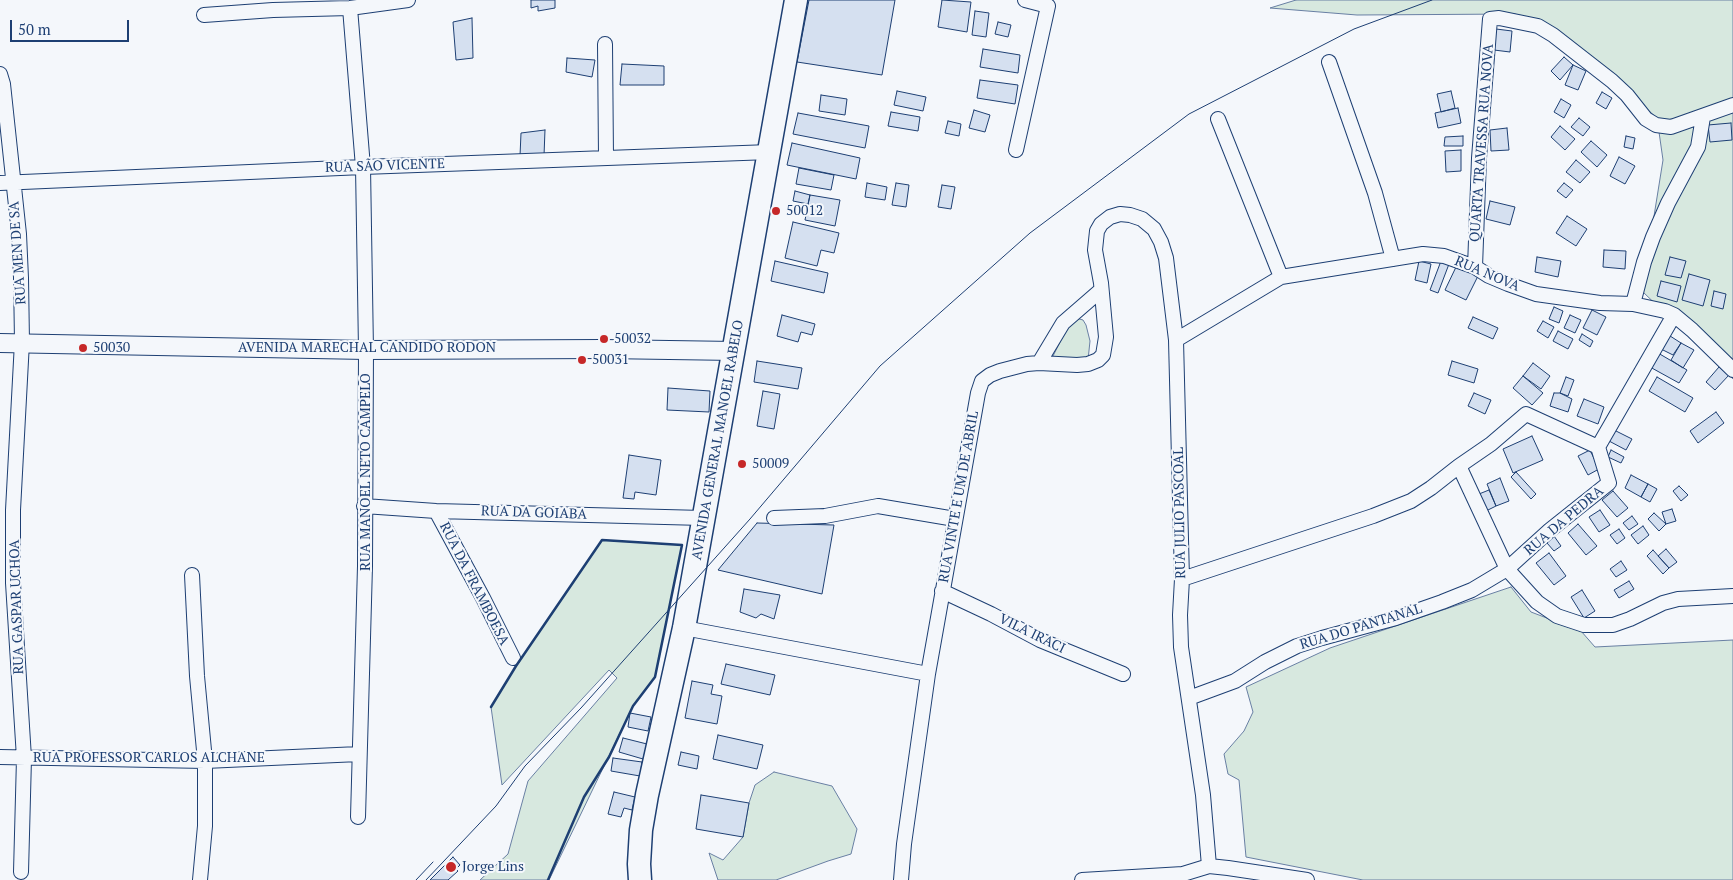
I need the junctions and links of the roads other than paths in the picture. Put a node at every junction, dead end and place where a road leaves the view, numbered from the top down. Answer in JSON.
{"nodes":[{"id":1,"x":408,"y":0,"type":"edge"},
{"id":2,"x":796,"y":0,"type":"edge"},
{"id":3,"x":1025,"y":0,"type":"edge"},
{"id":4,"x":1052,"y":3,"type":"edge"},
{"id":5,"x":350,"y":8,"type":"junction"},
{"id":6,"x":204,"y":15,"type":"dead end"},
{"id":7,"x":605,"y":44,"type":"dead end"},
{"id":8,"x":1329,"y":62,"type":"dead end"},
{"id":9,"x":0,"y":74,"type":"edge"},
{"id":10,"x":1733,"y":106,"type":"edge"},
{"id":11,"x":1703,"y":117,"type":"junction"},
{"id":12,"x":1218,"y":119,"type":"dead end"},
{"id":13,"x":1016,"y":150,"type":"dead end"},
{"id":14,"x":770,"y":152,"type":"junction"},
{"id":15,"x":606,"y":157,"type":"junction"},
{"id":16,"x":363,"y":166,"type":"junction"},
{"id":17,"x":6,"y":182,"type":"edge"},
{"id":18,"x":1096,"y":231,"type":"joint"},
{"id":19,"x":1393,"y":259,"type":"junction"},
{"id":20,"x":1475,"y":267,"type":"junction"},
{"id":21,"x":1281,"y":277,"type":"junction"},
{"id":22,"x":1102,"y":290,"type":"junction"},
{"id":23,"x":1633,"y":304,"type":"junction"},
{"id":24,"x":1674,"y":315,"type":"junction"},
{"id":25,"x":1176,"y":340,"type":"junction"},
{"id":26,"x":0,"y":342,"type":"edge"},
{"id":27,"x":22,"y":342,"type":"junction"},
{"id":28,"x":366,"y":350,"type":"junction"},
{"id":29,"x":735,"y":351,"type":"junction"},
{"id":30,"x":1039,"y":363,"type":"junction"},
{"id":31,"x":1733,"y":370,"type":"edge"},
{"id":32,"x":1598,"y":447,"type":"junction"},
{"id":33,"x":1459,"y":466,"type":"junction"},
{"id":34,"x":364,"y":506,"type":"junction"},
{"id":35,"x":436,"y":511,"type":"junction"},
{"id":36,"x":703,"y":518,"type":"junction"},
{"id":37,"x":774,"y":518,"type":"dead end"},
{"id":38,"x":955,"y":518,"type":"junction"},
{"id":39,"x":1507,"y":569,"type":"junction"},
{"id":40,"x":192,"y":575,"type":"dead end"},
{"id":41,"x":1182,"y":579,"type":"junction"},
{"id":42,"x":942,"y":591,"type":"junction"},
{"id":43,"x":1733,"y":596,"type":"edge"},
{"id":44,"x":684,"y":628,"type":"junction"},
{"id":45,"x":513,"y":658,"type":"dead end"},
{"id":46,"x":928,"y":674,"type":"junction"},
{"id":47,"x":1123,"y":674,"type":"dead end"},
{"id":48,"x":1189,"y":698,"type":"junction"},
{"id":49,"x":359,"y":754,"type":"junction"},
{"id":50,"x":0,"y":757,"type":"edge"},
{"id":51,"x":24,"y":758,"type":"junction"},
{"id":52,"x":205,"y":761,"type":"junction"},
{"id":53,"x":358,"y":817,"type":"dead end"},
{"id":54,"x":1209,"y":866,"type":"junction"},
{"id":55,"x":21,"y":872,"type":"dead end"},
{"id":56,"x":1183,"y":877,"type":"edge"},
{"id":57,"x":200,"y":880,"type":"edge"},
{"id":58,"x":640,"y":880,"type":"edge"},
{"id":59,"x":901,"y":880,"type":"edge"},
{"id":60,"x":1082,"y":880,"type":"edge"},
{"id":61,"x":1307,"y":880,"type":"edge"}],
"edges":[{"from":1,"to":5,"type":"street"},
{"from":2,"to":14,"type":"main road","name":"AVENIDA GENERAL MANOEL RABELO"},
{"from":3,"to":4,"type":"street"},
{"from":4,"to":13,"type":"street"},
{"from":5,"to":6,"type":"street"},
{"from":5,"to":16,"type":"street","name":"RUA MANOEL NETO CAMPELO"},
{"from":7,"to":15,"type":"street"},
{"from":8,"to":19,"type":"street"},
{"from":9,"to":17,"type":"street","name":"RUA MEN DE SA"},
{"from":10,"to":11,"type":"street"},
{"from":11,"to":20,"type":"street","name":"QUARTA TRAVESSA RUA NOVA"},
{"from":11,"to":23,"type":"street"},
{"from":12,"to":21,"type":"street"},
{"from":14,"to":15,"type":"street","name":"RUA SÃO VICENTE"},
{"from":14,"to":29,"type":"main road","name":"AVENIDA GENERAL MANOEL RABELO"},
{"from":15,"to":16,"type":"street","name":"RUA SÃO VICENTE"},
{"from":16,"to":17,"type":"street","name":"RUA SÃO VICENTE"},
{"from":16,"to":28,"type":"street","name":"RUA MANOEL NETO CAMPELO"},
{"from":17,"to":27,"type":"street","name":"RUA MEN DE SA"},
{"from":18,"to":22,"type":"street","name":"RUA VINTE E UM DE ABRIL"},
{"from":18,"to":25,"type":"street","name":"RUA JULIO PASCOAL"},
{"from":19,"to":20,"type":"street","name":"RUA NOVA"},
{"from":19,"to":21,"type":"street","name":"RUA NOVA"},
{"from":20,"to":23,"type":"street","name":"RUA NOVA"},
{"from":21,"to":25,"type":"street","name":"RUA NOVA"},
{"from":22,"to":30,"type":"street"},
{"from":22,"to":30,"type":"street","name":"RUA VINTE E UM DE ABRIL"},
{"from":23,"to":24,"type":"street","name":"RUA NOVA"},
{"from":24,"to":31,"type":"street","name":"RUA NOVA"},
{"from":24,"to":32,"type":"street"},
{"from":25,"to":41,"type":"street","name":"RUA JULIO PASCOAL"},
{"from":26,"to":27,"type":"street","name":"AVENIDA MARECHAL CANDIDO RODON"},
{"from":27,"to":28,"type":"street","name":"AVENIDA MARECHAL CANDIDO RODON"},
{"from":27,"to":51,"type":"street","name":"RUA GASPAR UCHOA"},
{"from":28,"to":29,"type":"street","name":"AVENIDA MARECHAL CANDIDO RODON"},
{"from":28,"to":34,"type":"street","name":"RUA MANOEL NETO CAMPELO"},
{"from":29,"to":36,"type":"main road","name":"AVENIDA GENERAL MANOEL RABELO"},
{"from":30,"to":38,"type":"street","name":"RUA VINTE E UM DE ABRIL"},
{"from":32,"to":33,"type":"street"},
{"from":32,"to":39,"type":"street","name":"RUA DA PEDRA"},
{"from":33,"to":39,"type":"street"},
{"from":33,"to":41,"type":"street"},
{"from":34,"to":35,"type":"street","name":"RUA DA GOIABA"},
{"from":34,"to":49,"type":"street","name":"RUA MANOEL NETO CAMPELO"},
{"from":35,"to":36,"type":"street","name":"RUA DA GOIABA"},
{"from":35,"to":45,"type":"street","name":"RUA DA FRAMBOESA"},
{"from":36,"to":44,"type":"main road","name":"AVENIDA GENERAL MANOEL RABELO"},
{"from":37,"to":38,"type":"street"},
{"from":38,"to":42,"type":"street","name":"RUA VINTE E UM DE ABRIL"},
{"from":39,"to":43,"type":"street"},
{"from":39,"to":48,"type":"street","name":"RUA DO PANTANAL"},
{"from":40,"to":52,"type":"street"},
{"from":41,"to":48,"type":"street","name":"RUA JULIO PASCOAL"},
{"from":42,"to":46,"type":"street","name":"RUA VINTE E UM DE ABRIL"},
{"from":42,"to":47,"type":"street","name":"VILA IRACI"},
{"from":44,"to":46,"type":"street"},
{"from":44,"to":58,"type":"main road","name":"AVENIDA GENERAL MANOEL RABELO"},
{"from":46,"to":59,"type":"street","name":"RUA VINTE E UM DE ABRIL"},
{"from":48,"to":54,"type":"street","name":"RUA JULIO PASCOAL"},
{"from":49,"to":52,"type":"street","name":"RUA PROFESSOR CARLOS ALCHANE"},
{"from":49,"to":53,"type":"street","name":"RUA MANOEL NETO CAMPELO"},
{"from":50,"to":51,"type":"street","name":"RUA PROFESSOR CARLOS ALCHANE"},
{"from":51,"to":52,"type":"street","name":"RUA PROFESSOR CARLOS ALCHANE"},
{"from":51,"to":55,"type":"street","name":"RUA GASPAR UCHOA"},
{"from":52,"to":57,"type":"street"},
{"from":54,"to":56,"type":"street"},
{"from":54,"to":61,"type":"street"},
{"from":56,"to":60,"type":"street"}]}
